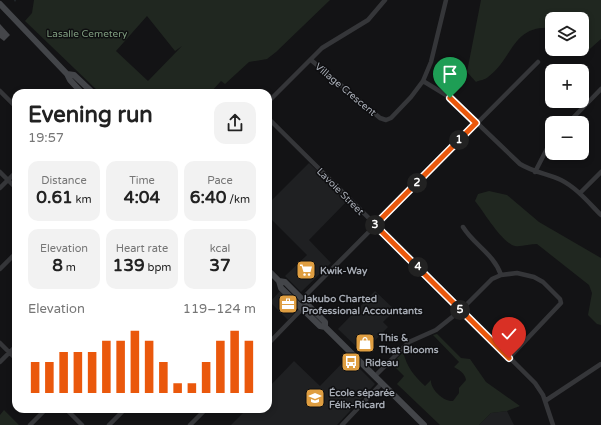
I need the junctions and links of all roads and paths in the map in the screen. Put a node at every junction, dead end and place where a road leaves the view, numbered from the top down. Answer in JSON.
{"nodes":[{"id":1,"x":385,"y":0,"type":"edge"},
{"id":2,"x":446,"y":0,"type":"edge"},
{"id":3,"x":0,"y":4,"type":"edge"},
{"id":4,"x":310,"y":60,"type":"junction"},
{"id":5,"x":538,"y":62,"type":"dead end"},
{"id":6,"x":67,"y":74,"type":"junction"},
{"id":7,"x":424,"y":81,"type":"junction"},
{"id":8,"x":78,"y":89,"type":"edge"},
{"id":9,"x":88,"y":89,"type":"edge"},
{"id":10,"x":601,"y":89,"type":"edge"},
{"id":11,"x":0,"y":91,"type":"edge"},
{"id":12,"x":272,"y":98,"type":"edge"},
{"id":13,"x":12,"y":103,"type":"edge"},
{"id":14,"x":575,"y":116,"type":"edge"},
{"id":15,"x":272,"y":122,"type":"edge"},
{"id":16,"x":476,"y":123,"type":"junction"},
{"id":17,"x":545,"y":153,"type":"edge"},
{"id":18,"x":0,"y":172,"type":"edge"},
{"id":19,"x":536,"y":172,"type":"junction"},
{"id":20,"x":601,"y":172,"type":"edge"},
{"id":21,"x":12,"y":176,"type":"edge"},
{"id":22,"x":8,"y":180,"type":"junction"},
{"id":23,"x":12,"y":184,"type":"edge"},
{"id":24,"x":0,"y":188,"type":"edge"},
{"id":25,"x":580,"y":193,"type":"junction"},
{"id":26,"x":601,"y":215,"type":"edge"},
{"id":27,"x":375,"y":225,"type":"junction"},
{"id":28,"x":463,"y":227,"type":"dead end"},
{"id":29,"x":12,"y":257,"type":"edge"},
{"id":30,"x":0,"y":269,"type":"edge"},
{"id":31,"x":272,"y":274,"type":"edge"},
{"id":32,"x":501,"y":275,"type":"junction"},
{"id":33,"x":279,"y":281,"type":"junction"},
{"id":34,"x":304,"y":300,"type":"junction"},
{"id":35,"x":301,"y":308,"type":"junction"},
{"id":36,"x":460,"y":310,"type":"junction"},
{"id":37,"x":326,"y":327,"type":"junction"},
{"id":38,"x":272,"y":340,"type":"edge"},
{"id":39,"x":0,"y":344,"type":"edge"},
{"id":40,"x":12,"y":350,"type":"edge"},
{"id":41,"x":9,"y":353,"type":"junction"},
{"id":42,"x":12,"y":356,"type":"edge"},
{"id":43,"x":509,"y":358,"type":"junction"},
{"id":44,"x":0,"y":362,"type":"edge"},
{"id":45,"x":601,"y":364,"type":"edge"},
{"id":46,"x":375,"y":376,"type":"junction"},
{"id":47,"x":382,"y":383,"type":"junction"},
{"id":48,"x":545,"y":401,"type":"junction"},
{"id":49,"x":42,"y":413,"type":"edge"},
{"id":50,"x":70,"y":413,"type":"edge"},
{"id":51,"x":121,"y":413,"type":"edge"},
{"id":52,"x":202,"y":413,"type":"edge"},
{"id":53,"x":30,"y":425,"type":"edge"},
{"id":54,"x":82,"y":425,"type":"edge"},
{"id":55,"x":109,"y":425,"type":"edge"},
{"id":56,"x":190,"y":425,"type":"edge"},
{"id":57,"x":342,"y":425,"type":"edge"},
{"id":58,"x":424,"y":425,"type":"edge"},
{"id":59,"x":553,"y":425,"type":"edge"}],
"edges":[{"from":1,"to":4,"type":"street"},
{"from":2,"to":7,"type":"street","name":"Village Crescent"},
{"from":3,"to":6,"type":"main road"},
{"from":4,"to":7,"type":"street","name":"Village Crescent"},
{"from":4,"to":12,"type":"street"},
{"from":5,"to":16,"type":"street"},
{"from":6,"to":8,"type":"main road"},
{"from":6,"to":9,"type":"main road"},
{"from":7,"to":16,"type":"street"},
{"from":10,"to":14,"type":"street"},
{"from":11,"to":13,"type":"street"},
{"from":15,"to":27,"type":"street","name":"Lavoie Street"},
{"from":16,"to":19,"type":"street"},
{"from":16,"to":27,"type":"street"},
{"from":17,"to":19,"type":"street"},
{"from":18,"to":22,"type":"street"},
{"from":19,"to":25,"type":"street"},
{"from":20,"to":25,"type":"street"},
{"from":21,"to":22,"type":"street"},
{"from":22,"to":23,"type":"street"},
{"from":22,"to":24,"type":"street"},
{"from":25,"to":26,"type":"street"},
{"from":27,"to":34,"type":"street"},
{"from":27,"to":36,"type":"street","name":"Lavoie Street"},
{"from":28,"to":32,"type":"street"},
{"from":29,"to":30,"type":"street"},
{"from":31,"to":33,"type":"main road"},
{"from":32,"to":36,"type":"street"},
{"from":32,"to":43,"type":"street"},
{"from":33,"to":34,"type":"main road"},
{"from":33,"to":35,"type":"main road"},
{"from":34,"to":35,"type":"street"},
{"from":34,"to":37,"type":"main road"},
{"from":35,"to":37,"type":"main road"},
{"from":35,"to":38,"type":"street"},
{"from":36,"to":43,"type":"street","name":"Lavoie Street"},
{"from":36,"to":46,"type":"street"},
{"from":37,"to":46,"type":"main road"},
{"from":39,"to":41,"type":"street"},
{"from":40,"to":41,"type":"street"},
{"from":41,"to":42,"type":"street"},
{"from":41,"to":44,"type":"street"},
{"from":43,"to":48,"type":"street","name":"Lavoie Street"},
{"from":45,"to":48,"type":"street"},
{"from":46,"to":47,"type":"main road"},
{"from":47,"to":57,"type":"street"},
{"from":47,"to":58,"type":"main road"},
{"from":48,"to":59,"type":"street","name":"Lavoie Street"},
{"from":49,"to":53,"type":"street"},
{"from":50,"to":54,"type":"street"},
{"from":51,"to":55,"type":"street"},
{"from":52,"to":56,"type":"street"}]}
